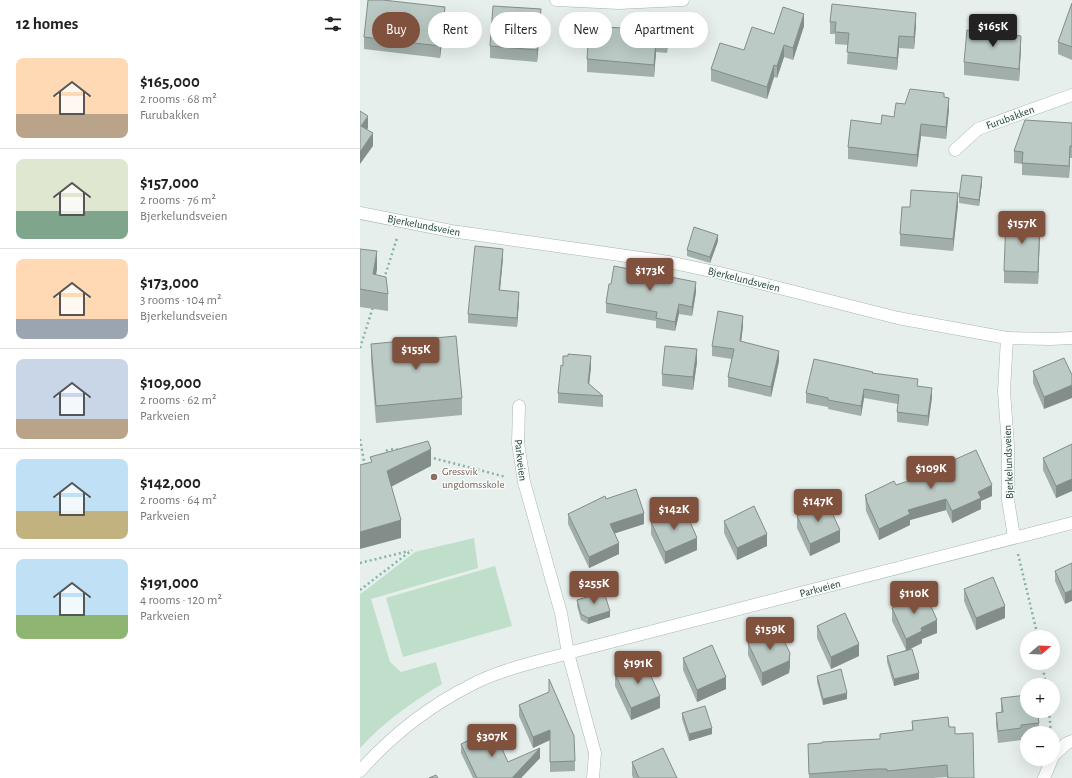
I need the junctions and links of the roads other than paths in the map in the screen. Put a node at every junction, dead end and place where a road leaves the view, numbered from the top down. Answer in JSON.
{"nodes":[{"id":1,"x":556,"y":0,"type":"edge"},
{"id":2,"x":682,"y":0,"type":"edge"},
{"id":3,"x":1072,"y":95,"type":"edge"},
{"id":4,"x":956,"y":150,"type":"dead end"},
{"id":5,"x":360,"y":213,"type":"edge"},
{"id":6,"x":1007,"y":338,"type":"junction"},
{"id":7,"x":1072,"y":338,"type":"edge"},
{"id":8,"x":519,"y":406,"type":"dead end"},
{"id":9,"x":1072,"y":523,"type":"edge"},
{"id":10,"x":1014,"y":537,"type":"junction"},
{"id":11,"x":568,"y":653,"type":"junction"},
{"id":12,"x":1072,"y":741,"type":"edge"},
{"id":13,"x":1060,"y":750,"type":"edge"},
{"id":14,"x":1049,"y":766,"type":"edge"},
{"id":15,"x":360,"y":771,"type":"edge"},
{"id":16,"x":594,"y":778,"type":"edge"},
{"id":17,"x":1044,"y":778,"type":"edge"}],
"edges":[{"from":1,"to":2,"type":"street"},
{"from":3,"to":4,"type":"street","name":"Furubakken"},
{"from":5,"to":6,"type":"street","name":"Bjerkelundsveien"},
{"from":6,"to":7,"type":"street","name":"Bjerkelundsveien"},
{"from":6,"to":10,"type":"street","name":"Bjerkelundsveien"},
{"from":8,"to":11,"type":"street","name":"Parkveien"},
{"from":9,"to":10,"type":"street","name":"Parkveien"},
{"from":10,"to":11,"type":"street","name":"Parkveien"},
{"from":11,"to":15,"type":"street","name":"Parkveien"},
{"from":11,"to":16,"type":"street","name":"Parkveien"},
{"from":12,"to":13,"type":"street"},
{"from":14,"to":17,"type":"street"}]}
